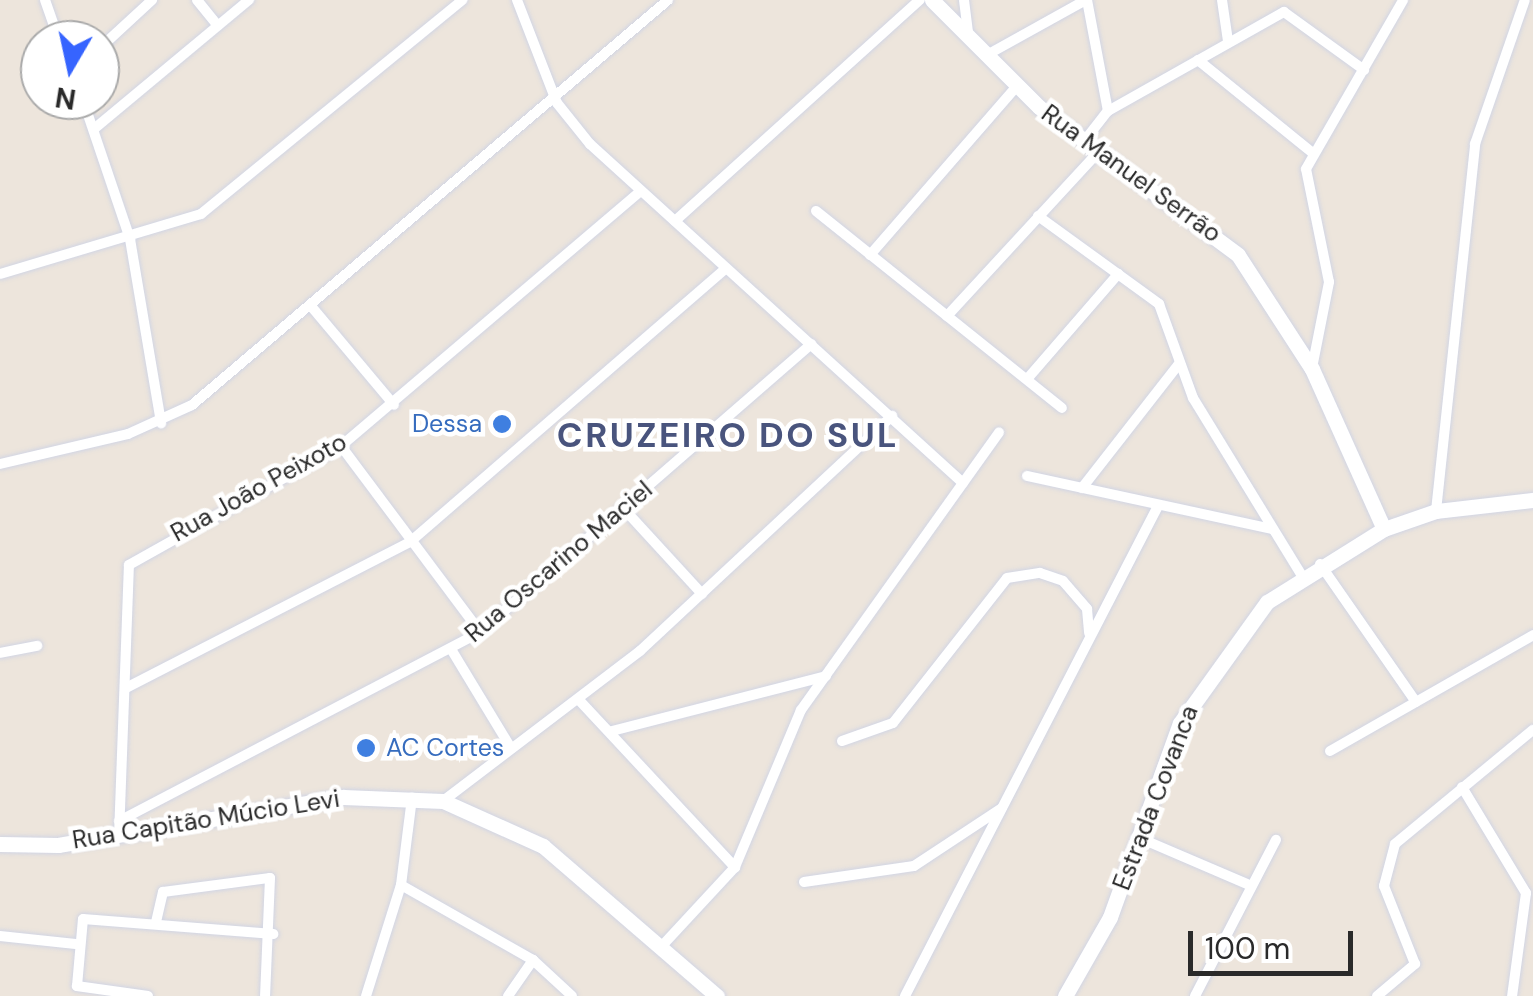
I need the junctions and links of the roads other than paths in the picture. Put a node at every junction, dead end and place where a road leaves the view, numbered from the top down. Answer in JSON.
{"nodes":[{"id":1,"x":152,"y":0,"type":"edge"},
{"id":2,"x":197,"y":0,"type":"edge"},
{"id":3,"x":249,"y":0,"type":"edge"},
{"id":4,"x":462,"y":0,"type":"edge"},
{"id":5,"x":518,"y":0,"type":"edge"},
{"id":6,"x":668,"y":0,"type":"edge"},
{"id":7,"x":920,"y":0,"type":"edge"},
{"id":8,"x":932,"y":0,"type":"edge"},
{"id":9,"x":964,"y":0,"type":"edge"},
{"id":10,"x":1086,"y":0,"type":"edge"},
{"id":11,"x":1222,"y":0,"type":"edge"},
{"id":12,"x":1402,"y":0,"type":"edge"},
{"id":13,"x":1525,"y":0,"type":"edge"},
{"id":14,"x":218,"y":26,"type":"junction"},
{"id":15,"x":120,"y":30,"type":"edge"},
{"id":16,"x":969,"y":40,"type":"junction"},
{"id":17,"x":1228,"y":41,"type":"junction"},
{"id":18,"x":985,"y":56,"type":"junction"},
{"id":19,"x":1198,"y":60,"type":"junction"},
{"id":20,"x":1364,"y":70,"type":"junction"},
{"id":21,"x":1016,"y":86,"type":"junction"},
{"id":22,"x":557,"y":102,"type":"junction"},
{"id":23,"x":1108,"y":111,"type":"junction"},
{"id":24,"x":90,"y":120,"type":"edge"},
{"id":25,"x":94,"y":130,"type":"junction"},
{"id":26,"x":1084,"y":140,"type":"junction"},
{"id":27,"x":1100,"y":150,"type":"junction"},
{"id":28,"x":1314,"y":154,"type":"junction"},
{"id":29,"x":639,"y":192,"type":"junction"},
{"id":30,"x":816,"y":211,"type":"dead end"},
{"id":31,"x":1038,"y":216,"type":"junction"},
{"id":32,"x":674,"y":222,"type":"junction"},
{"id":33,"x":130,"y":239,"type":"junction"},
{"id":34,"x":870,"y":255,"type":"junction"},
{"id":35,"x":726,"y":268,"type":"junction"},
{"id":36,"x":0,"y":274,"type":"edge"},
{"id":37,"x":1118,"y":274,"type":"junction"},
{"id":38,"x":311,"y":306,"type":"junction"},
{"id":39,"x":947,"y":316,"type":"junction"},
{"id":40,"x":812,"y":344,"type":"junction"},
{"id":41,"x":1178,"y":365,"type":"junction"},
{"id":42,"x":1312,"y":369,"type":"junction"},
{"id":43,"x":1028,"y":378,"type":"junction"},
{"id":44,"x":394,"y":404,"type":"junction"},
{"id":45,"x":1062,"y":408,"type":"dead end"},
{"id":46,"x":892,"y":416,"type":"junction"},
{"id":47,"x":161,"y":423,"type":"junction"},
{"id":48,"x":1000,"y":432,"type":"dead end"},
{"id":49,"x":341,"y":446,"type":"junction"},
{"id":50,"x":0,"y":464,"type":"edge"},
{"id":51,"x":1027,"y":476,"type":"dead end"},
{"id":52,"x":963,"y":484,"type":"junction"},
{"id":53,"x":1082,"y":488,"type":"junction"},
{"id":54,"x":1533,"y":500,"type":"edge"},
{"id":55,"x":1158,"y":506,"type":"junction"},
{"id":56,"x":625,"y":510,"type":"junction"},
{"id":57,"x":1436,"y":510,"type":"junction"},
{"id":58,"x":1272,"y":529,"type":"junction"},
{"id":59,"x":1384,"y":529,"type":"junction"},
{"id":60,"x":410,"y":542,"type":"junction"},
{"id":61,"x":1320,"y":564,"type":"junction"},
{"id":62,"x":1302,"y":576,"type":"junction"},
{"id":63,"x":702,"y":594,"type":"junction"},
{"id":64,"x":480,"y":632,"type":"junction"},
{"id":65,"x":1090,"y":634,"type":"junction"},
{"id":66,"x":1533,"y":635,"type":"edge"},
{"id":67,"x":37,"y":646,"type":"dead end"},
{"id":68,"x":451,"y":649,"type":"junction"},
{"id":69,"x":0,"y":652,"type":"edge"},
{"id":70,"x":827,"y":676,"type":"junction"},
{"id":71,"x":126,"y":688,"type":"junction"},
{"id":72,"x":579,"y":700,"type":"junction"},
{"id":73,"x":1416,"y":702,"type":"junction"},
{"id":74,"x":1533,"y":730,"type":"edge"},
{"id":75,"x":612,"y":731,"type":"junction"},
{"id":76,"x":842,"y":741,"type":"dead end"},
{"id":77,"x":511,"y":748,"type":"junction"},
{"id":78,"x":1330,"y":751,"type":"dead end"},
{"id":79,"x":1462,"y":787,"type":"junction"},
{"id":80,"x":412,"y":795,"type":"junction"},
{"id":81,"x":443,"y":800,"type":"junction"},
{"id":82,"x":1003,"y":807,"type":"junction"},
{"id":83,"x":119,"y":829,"type":"junction"},
{"id":84,"x":1142,"y":839,"type":"junction"},
{"id":85,"x":1276,"y":840,"type":"dead end"},
{"id":86,"x":0,"y":844,"type":"edge"},
{"id":87,"x":736,"y":867,"type":"junction"},
{"id":88,"x":804,"y":882,"type":"dead end"},
{"id":89,"x":1248,"y":884,"type":"junction"},
{"id":90,"x":401,"y":885,"type":"junction"},
{"id":91,"x":156,"y":922,"type":"junction"},
{"id":92,"x":273,"y":934,"type":"junction"},
{"id":93,"x":0,"y":936,"type":"edge"},
{"id":94,"x":76,"y":944,"type":"junction"},
{"id":95,"x":661,"y":947,"type":"junction"},
{"id":96,"x":533,"y":960,"type":"junction"},
{"id":97,"x":148,"y":996,"type":"edge"},
{"id":98,"x":266,"y":996,"type":"edge"},
{"id":99,"x":366,"y":996,"type":"edge"},
{"id":100,"x":508,"y":996,"type":"edge"},
{"id":101,"x":572,"y":996,"type":"edge"},
{"id":102,"x":717,"y":996,"type":"edge"},
{"id":103,"x":905,"y":996,"type":"edge"},
{"id":104,"x":1065,"y":996,"type":"edge"},
{"id":105,"x":1195,"y":996,"type":"edge"},
{"id":106,"x":1377,"y":996,"type":"edge"},
{"id":107,"x":1512,"y":996,"type":"edge"}],
"edges":[{"from":1,"to":15,"type":"street"},
{"from":2,"to":14,"type":"street"},
{"from":3,"to":14,"type":"street"},
{"from":4,"to":33,"type":"street"},
{"from":5,"to":22,"type":"street"},
{"from":6,"to":22,"type":"street"},
{"from":7,"to":32,"type":"street"},
{"from":8,"to":16,"type":"street","name":"Rua Manuel Serrão"},
{"from":9,"to":16,"type":"street"},
{"from":10,"to":18,"type":"street"},
{"from":10,"to":23,"type":"street"},
{"from":11,"to":17,"type":"street"},
{"from":12,"to":20,"type":"street"},
{"from":13,"to":57,"type":"street"},
{"from":14,"to":25,"type":"street"},
{"from":16,"to":18,"type":"street","name":"Rua Manuel Serrão"},
{"from":17,"to":19,"type":"street"},
{"from":17,"to":20,"type":"street"},
{"from":18,"to":21,"type":"street","name":"Rua Manuel Serrão"},
{"from":19,"to":23,"type":"street"},
{"from":19,"to":28,"type":"street"},
{"from":20,"to":28,"type":"street"},
{"from":21,"to":26,"type":"street","name":"Rua Manuel Serrão"},
{"from":21,"to":34,"type":"street"},
{"from":22,"to":29,"type":"street"},
{"from":22,"to":38,"type":"street"},
{"from":23,"to":26,"type":"street"},
{"from":24,"to":25,"type":"street"},
{"from":25,"to":33,"type":"street"},
{"from":26,"to":27,"type":"street","name":"Rua Manuel Serrão"},
{"from":27,"to":31,"type":"street"},
{"from":27,"to":42,"type":"street","name":"Rua Manuel Serrão"},
{"from":28,"to":42,"type":"street"},
{"from":29,"to":32,"type":"street"},
{"from":29,"to":44,"type":"street","name":"Rua João Peixoto"},
{"from":30,"to":34,"type":"street"},
{"from":31,"to":37,"type":"street"},
{"from":31,"to":39,"type":"street"},
{"from":32,"to":35,"type":"street"},
{"from":33,"to":36,"type":"street"},
{"from":33,"to":47,"type":"street"},
{"from":34,"to":39,"type":"street"},
{"from":35,"to":40,"type":"street"},
{"from":35,"to":60,"type":"street"},
{"from":37,"to":41,"type":"street"},
{"from":37,"to":43,"type":"street"},
{"from":38,"to":44,"type":"street"},
{"from":38,"to":47,"type":"street"},
{"from":39,"to":43,"type":"street"},
{"from":40,"to":46,"type":"street"},
{"from":40,"to":56,"type":"street","name":"Rua Oscarino Maciel"},
{"from":41,"to":53,"type":"street"},
{"from":41,"to":58,"type":"street"},
{"from":42,"to":59,"type":"street","name":"Rua Manuel Serrão"},
{"from":43,"to":45,"type":"street"},
{"from":44,"to":49,"type":"street","name":"Rua João Peixoto"},
{"from":46,"to":52,"type":"street"},
{"from":46,"to":63,"type":"street"},
{"from":47,"to":50,"type":"street"},
{"from":48,"to":52,"type":"street"},
{"from":49,"to":60,"type":"street"},
{"from":49,"to":71,"type":"street","name":"Rua João Peixoto"},
{"from":51,"to":53,"type":"street"},
{"from":52,"to":70,"type":"street"},
{"from":53,"to":55,"type":"street"},
{"from":54,"to":57,"type":"street","name":"Estrada Covanca"},
{"from":55,"to":58,"type":"street"},
{"from":55,"to":65,"type":"street"},
{"from":56,"to":63,"type":"street"},
{"from":56,"to":64,"type":"street","name":"Rua Oscarino Maciel"},
{"from":57,"to":59,"type":"street","name":"Estrada Covanca"},
{"from":58,"to":62,"type":"street"},
{"from":59,"to":61,"type":"street","name":"Estrada Covanca"},
{"from":60,"to":64,"type":"street"},
{"from":60,"to":71,"type":"street"},
{"from":61,"to":62,"type":"street","name":"Estrada Covanca"},
{"from":61,"to":73,"type":"street"},
{"from":62,"to":84,"type":"street","name":"Estrada Covanca"},
{"from":63,"to":72,"type":"street"},
{"from":64,"to":68,"type":"street","name":"Rua Oscarino Maciel"},
{"from":65,"to":76,"type":"street"},
{"from":65,"to":82,"type":"street"},
{"from":66,"to":73,"type":"street"},
{"from":67,"to":69,"type":"street"},
{"from":68,"to":77,"type":"street"},
{"from":68,"to":83,"type":"street","name":"Rua Oscarino Maciel"},
{"from":70,"to":75,"type":"street"},
{"from":70,"to":87,"type":"street"},
{"from":71,"to":83,"type":"street","name":"Rua João Peixoto"},
{"from":72,"to":75,"type":"street"},
{"from":72,"to":77,"type":"street"},
{"from":73,"to":78,"type":"street"},
{"from":74,"to":79,"type":"street"},
{"from":75,"to":87,"type":"street"},
{"from":77,"to":81,"type":"street"},
{"from":79,"to":106,"type":"street"},
{"from":79,"to":107,"type":"street"},
{"from":80,"to":81,"type":"street","name":"Rua Capitão Múcio Levi"},
{"from":80,"to":83,"type":"street","name":"Rua Capitão Múcio Levi"},
{"from":80,"to":90,"type":"street"},
{"from":81,"to":95,"type":"street","name":"Rua Capitão Múcio Levi"},
{"from":82,"to":88,"type":"street"},
{"from":82,"to":103,"type":"street"},
{"from":83,"to":86,"type":"street","name":"Rua Capitão Múcio Levi"},
{"from":84,"to":89,"type":"street"},
{"from":84,"to":104,"type":"street","name":"Estrada Covanca"},
{"from":85,"to":89,"type":"street"},
{"from":87,"to":95,"type":"street"},
{"from":89,"to":105,"type":"street"},
{"from":90,"to":96,"type":"street"},
{"from":90,"to":99,"type":"street"},
{"from":91,"to":92,"type":"street"},
{"from":91,"to":92,"type":"street"},
{"from":91,"to":94,"type":"street"},
{"from":92,"to":98,"type":"street"},
{"from":93,"to":94,"type":"street"},
{"from":94,"to":97,"type":"street"},
{"from":95,"to":102,"type":"street","name":"Rua Capitão Múcio Levi"},
{"from":96,"to":100,"type":"street"},
{"from":96,"to":101,"type":"street"}]}
